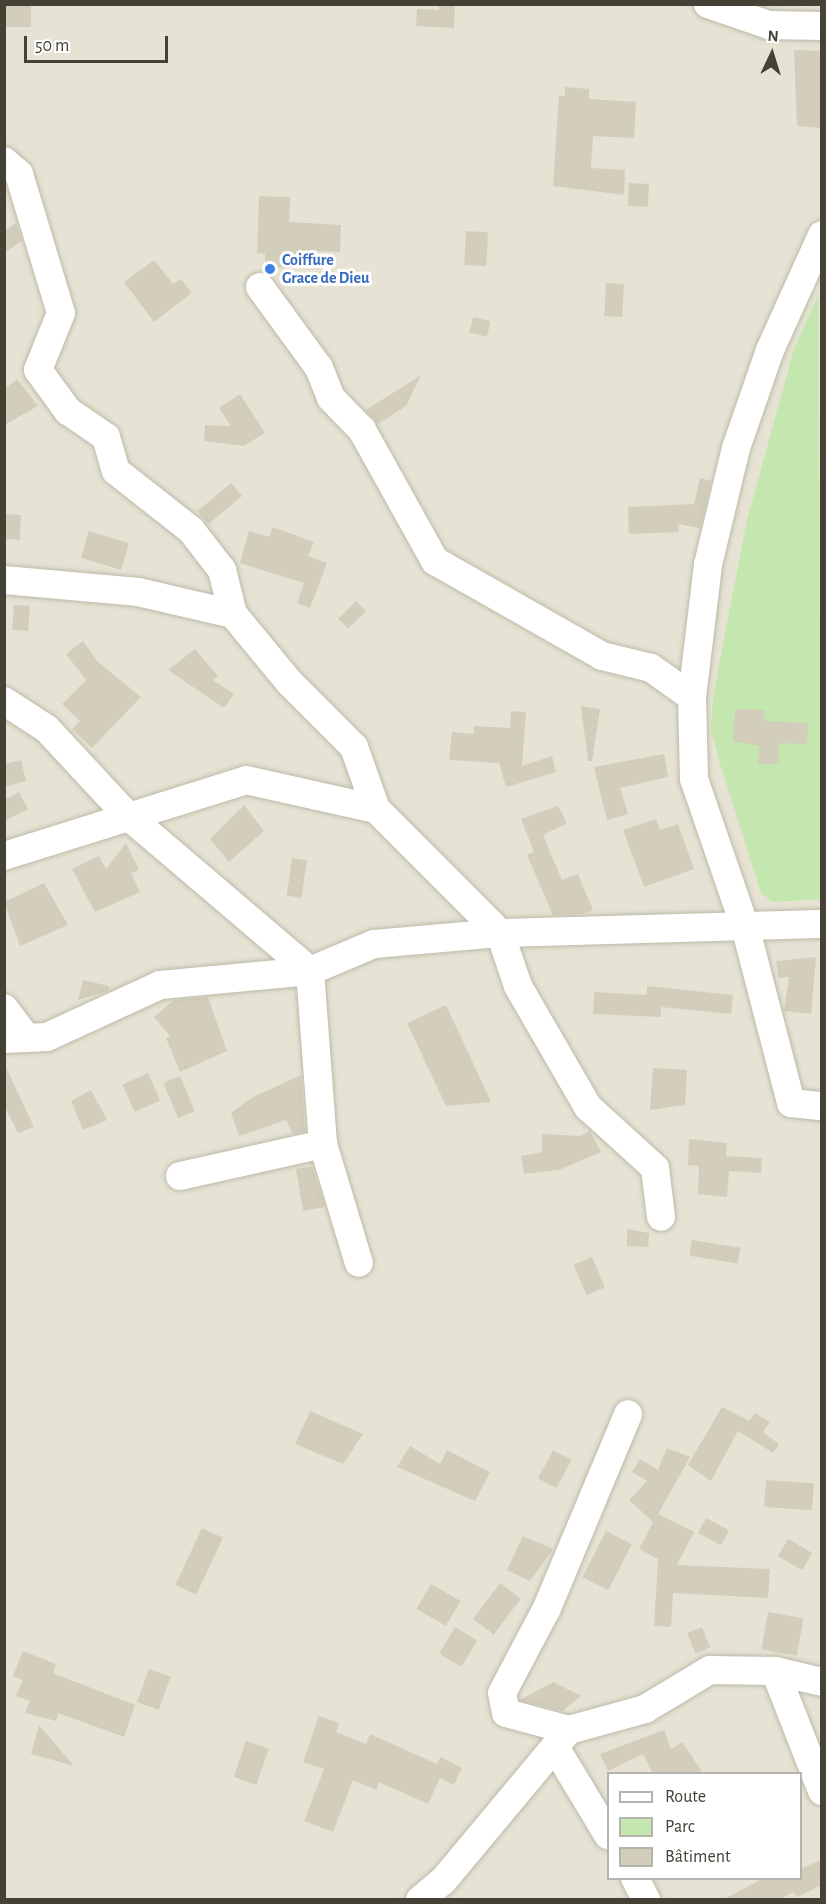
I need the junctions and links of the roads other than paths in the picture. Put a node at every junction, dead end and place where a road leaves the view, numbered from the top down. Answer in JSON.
{"nodes":[{"id":1,"x":708,"y":4,"type":"edge"},
{"id":2,"x":744,"y":10,"type":"edge"},
{"id":3,"x":822,"y":26,"type":"edge"},
{"id":4,"x":4,"y":161,"type":"edge"},
{"id":5,"x":822,"y":235,"type":"edge"},
{"id":6,"x":260,"y":287,"type":"dead end"},
{"id":7,"x":4,"y":580,"type":"edge"},
{"id":8,"x":233,"y":614,"type":"junction"},
{"id":9,"x":692,"y":697,"type":"junction"},
{"id":10,"x":4,"y":700,"type":"edge"},
{"id":11,"x":376,"y":809,"type":"junction"},
{"id":12,"x":127,"y":815,"type":"junction"},
{"id":13,"x":4,"y":856,"type":"edge"},
{"id":14,"x":822,"y":924,"type":"edge"},
{"id":15,"x":746,"y":930,"type":"junction"},
{"id":16,"x":500,"y":933,"type":"junction"},
{"id":17,"x":310,"y":971,"type":"junction"},
{"id":18,"x":4,"y":1008,"type":"edge"},
{"id":19,"x":14,"y":1037,"type":"edge"},
{"id":20,"x":822,"y":1106,"type":"edge"},
{"id":21,"x":323,"y":1144,"type":"junction"},
{"id":22,"x":180,"y":1176,"type":"dead end"},
{"id":23,"x":661,"y":1217,"type":"dead end"},
{"id":24,"x":359,"y":1263,"type":"dead end"},
{"id":25,"x":628,"y":1413,"type":"dead end"},
{"id":26,"x":775,"y":1671,"type":"junction"},
{"id":27,"x":822,"y":1682,"type":"edge"},
{"id":28,"x":562,"y":1738,"type":"junction"},
{"id":29,"x":822,"y":1791,"type":"edge"},
{"id":30,"x":607,"y":1831,"type":"edge"},
{"id":31,"x":636,"y":1880,"type":"edge"},
{"id":32,"x":420,"y":1899,"type":"edge"},
{"id":33,"x":646,"y":1899,"type":"edge"}],
"edges":[{"from":1,"to":2,"type":"street"},
{"from":2,"to":3,"type":"street"},
{"from":4,"to":8,"type":"street"},
{"from":5,"to":9,"type":"street"},
{"from":6,"to":9,"type":"street"},
{"from":7,"to":8,"type":"street"},
{"from":8,"to":11,"type":"street"},
{"from":9,"to":15,"type":"street"},
{"from":10,"to":12,"type":"street"},
{"from":11,"to":12,"type":"street"},
{"from":11,"to":16,"type":"street"},
{"from":12,"to":13,"type":"street"},
{"from":12,"to":17,"type":"street"},
{"from":14,"to":15,"type":"street"},
{"from":15,"to":16,"type":"street"},
{"from":15,"to":20,"type":"street"},
{"from":16,"to":17,"type":"street"},
{"from":16,"to":23,"type":"street"},
{"from":17,"to":19,"type":"street"},
{"from":17,"to":21,"type":"street"},
{"from":18,"to":19,"type":"street"},
{"from":21,"to":22,"type":"street"},
{"from":21,"to":24,"type":"street"},
{"from":25,"to":28,"type":"street"},
{"from":26,"to":27,"type":"street"},
{"from":26,"to":28,"type":"street"},
{"from":26,"to":29,"type":"street"},
{"from":28,"to":30,"type":"street"},
{"from":28,"to":32,"type":"street"},
{"from":31,"to":33,"type":"street"}]}
